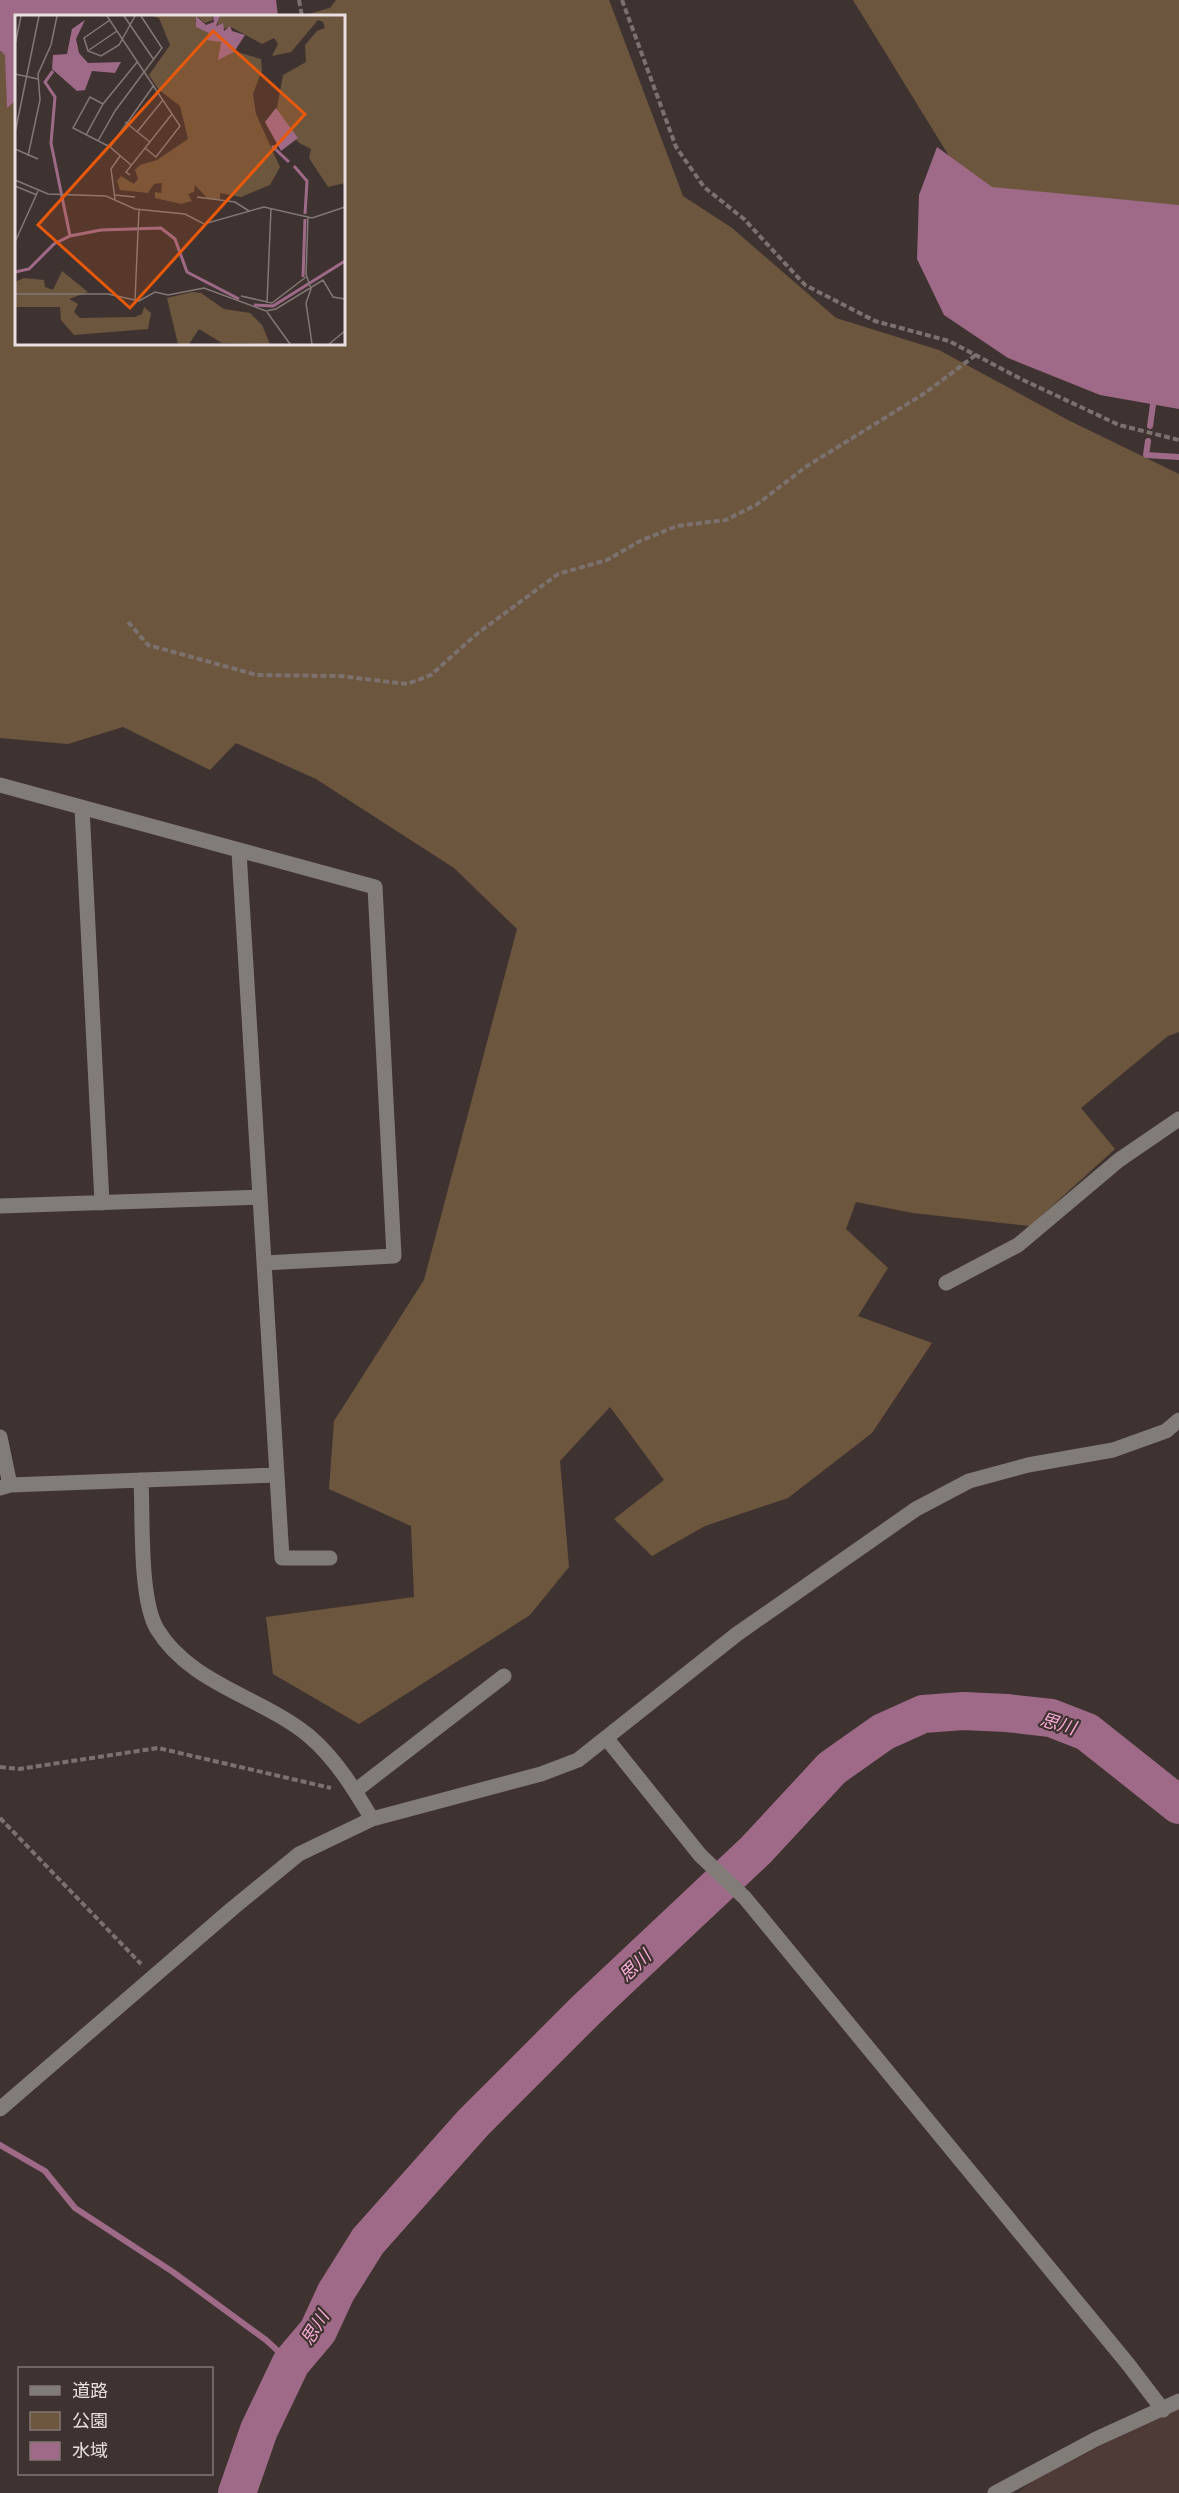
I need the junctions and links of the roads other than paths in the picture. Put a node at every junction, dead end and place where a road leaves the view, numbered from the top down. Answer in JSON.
{"nodes":[{"id":1,"x":0,"y":785,"type":"edge"},
{"id":2,"x":81,"y":808,"type":"junction"},
{"id":3,"x":239,"y":852,"type":"junction"},
{"id":4,"x":1179,"y":1119,"type":"edge"},
{"id":5,"x":260,"y":1197,"type":"junction"},
{"id":6,"x":102,"y":1203,"type":"junction"},
{"id":7,"x":0,"y":1206,"type":"edge"},
{"id":8,"x":264,"y":1263,"type":"junction"},
{"id":9,"x":946,"y":1283,"type":"dead end"},
{"id":10,"x":1179,"y":1420,"type":"edge"},
{"id":11,"x":0,"y":1437,"type":"edge"},
{"id":12,"x":277,"y":1475,"type":"junction"},
{"id":13,"x":141,"y":1480,"type":"junction"},
{"id":14,"x":5,"y":1487,"type":"edge"},
{"id":15,"x":330,"y":1558,"type":"dead end"},
{"id":16,"x":504,"y":1676,"type":"dead end"},
{"id":17,"x":607,"y":1739,"type":"junction"},
{"id":18,"x":356,"y":1791,"type":"junction"},
{"id":19,"x":372,"y":1819,"type":"junction"},
{"id":20,"x":0,"y":2109,"type":"edge"},
{"id":21,"x":1179,"y":2401,"type":"edge"},
{"id":22,"x":1163,"y":2410,"type":"junction"},
{"id":23,"x":995,"y":2493,"type":"edge"}],
"edges":[{"from":1,"to":2,"type":"street"},
{"from":2,"to":3,"type":"street"},
{"from":2,"to":6,"type":"street"},
{"from":3,"to":5,"type":"street"},
{"from":3,"to":8,"type":"street"},
{"from":4,"to":9,"type":"street"},
{"from":5,"to":6,"type":"street"},
{"from":5,"to":8,"type":"street"},
{"from":6,"to":7,"type":"street"},
{"from":8,"to":12,"type":"street"},
{"from":10,"to":17,"type":"street"},
{"from":11,"to":14,"type":"street"},
{"from":12,"to":13,"type":"street"},
{"from":12,"to":15,"type":"street"},
{"from":13,"to":14,"type":"street"},
{"from":13,"to":18,"type":"street"},
{"from":16,"to":18,"type":"street"},
{"from":17,"to":19,"type":"street"},
{"from":17,"to":22,"type":"street"},
{"from":18,"to":19,"type":"street"},
{"from":19,"to":20,"type":"street"},
{"from":21,"to":22,"type":"street"},
{"from":22,"to":23,"type":"street"}]}
